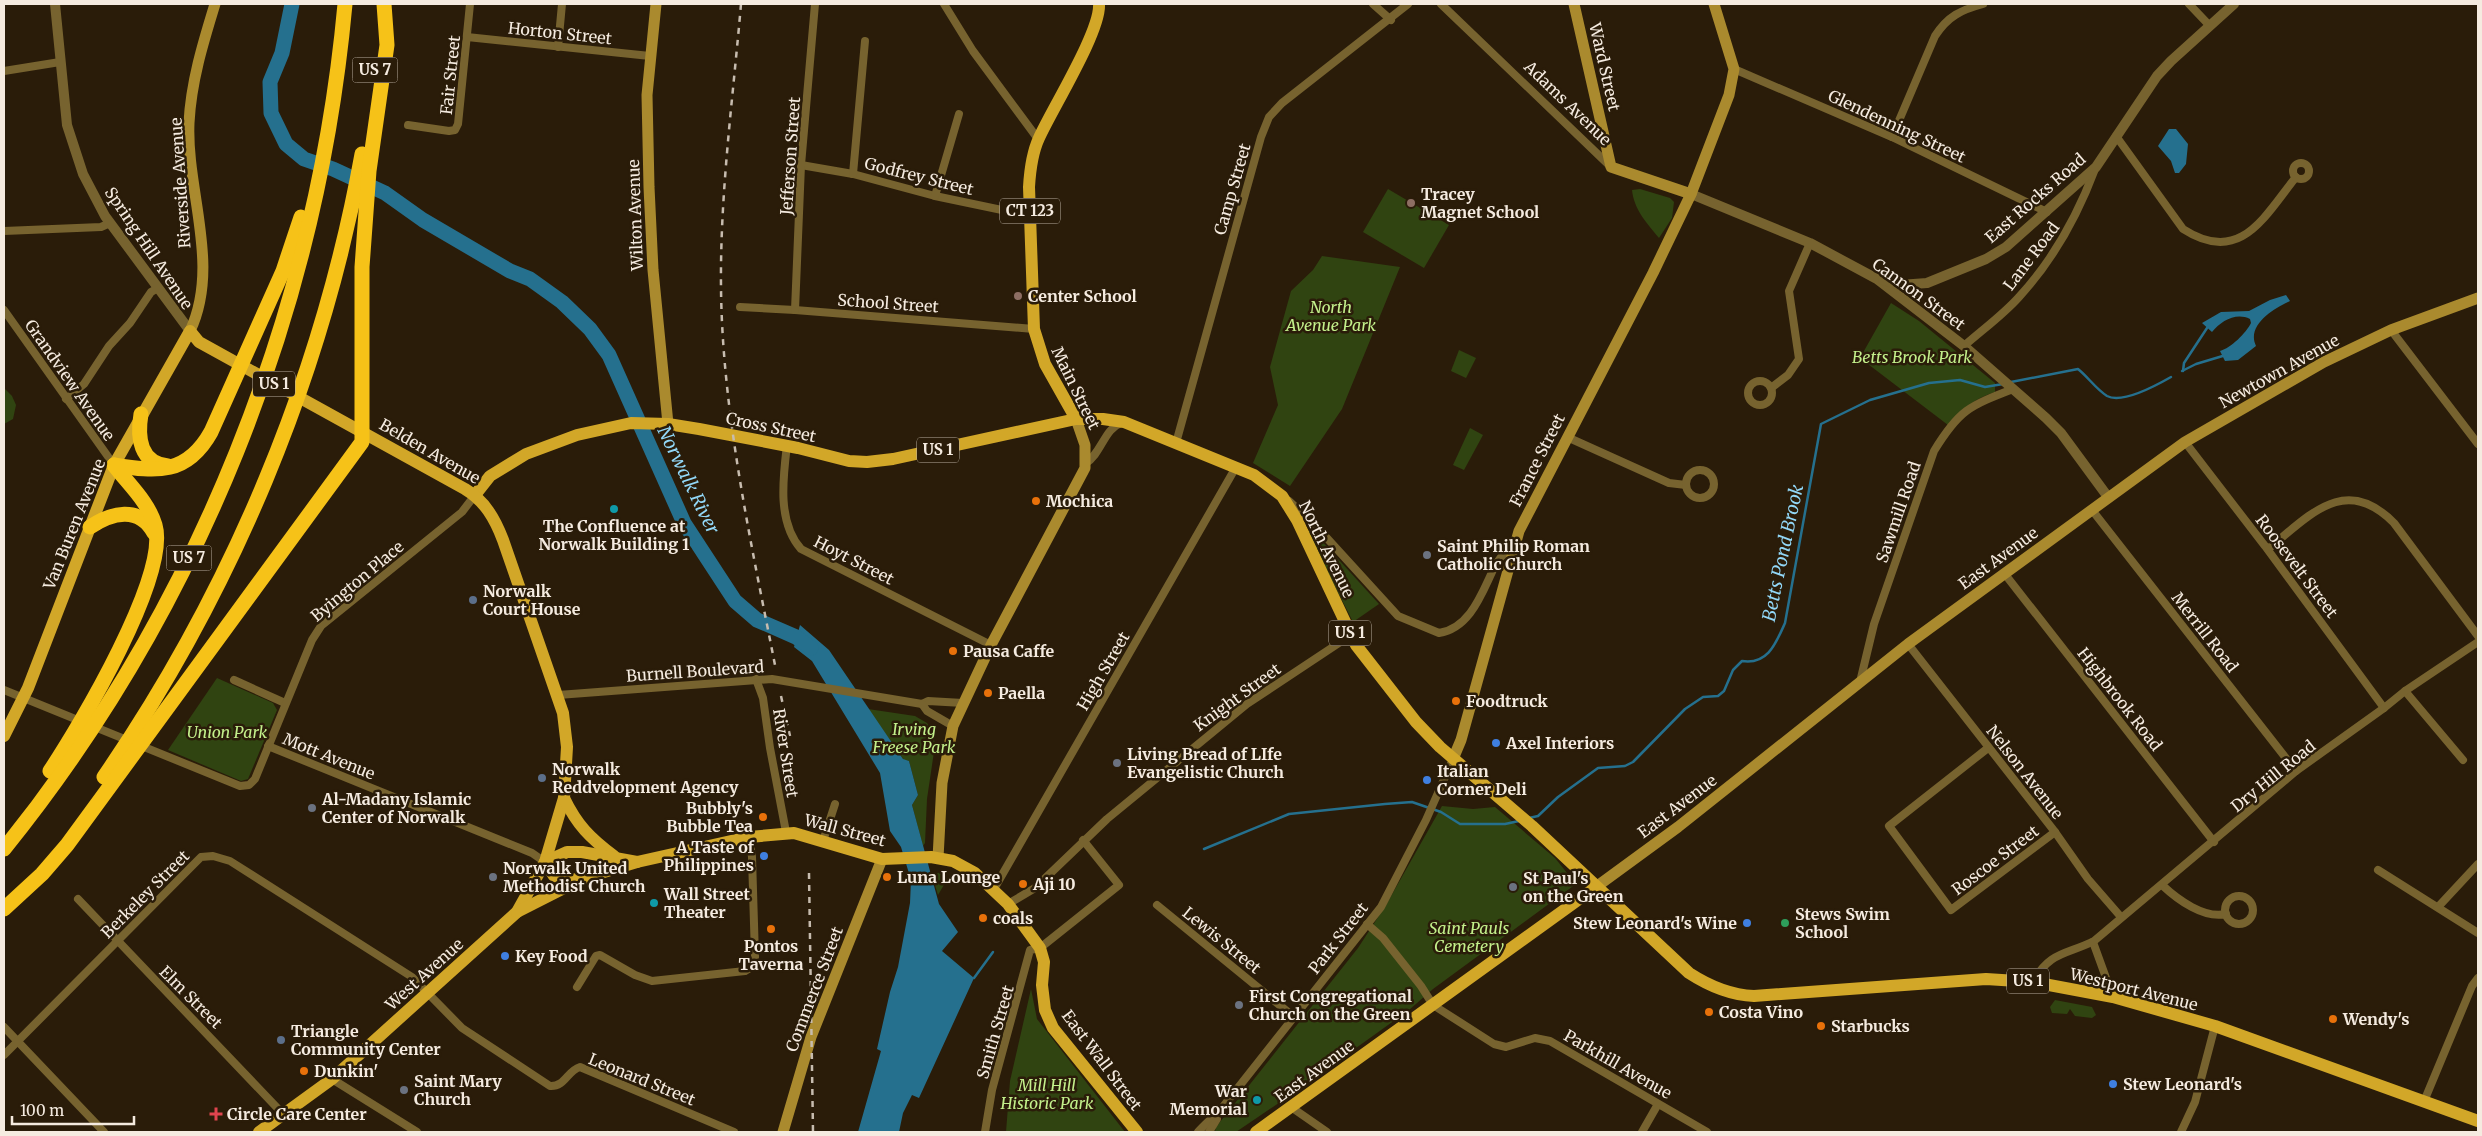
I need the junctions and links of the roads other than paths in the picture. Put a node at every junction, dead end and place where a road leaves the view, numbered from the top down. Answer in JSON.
{"nodes":[{"id":1,"x":55,"y":4,"type":"edge"},
{"id":2,"x":215,"y":4,"type":"edge"},
{"id":3,"x":345,"y":4,"type":"edge"},
{"id":4,"x":383,"y":4,"type":"edge"},
{"id":5,"x":470,"y":4,"type":"edge"},
{"id":6,"x":562,"y":4,"type":"edge"},
{"id":7,"x":656,"y":4,"type":"edge"},
{"id":8,"x":815,"y":4,"type":"edge"},
{"id":9,"x":944,"y":4,"type":"edge"},
{"id":10,"x":1373,"y":4,"type":"edge"},
{"id":11,"x":1408,"y":4,"type":"edge"},
{"id":12,"x":1441,"y":4,"type":"edge"},
{"id":13,"x":1574,"y":4,"type":"edge"},
{"id":14,"x":1714,"y":4,"type":"edge"},
{"id":15,"x":1983,"y":4,"type":"edge"},
{"id":16,"x":2189,"y":4,"type":"edge"},
{"id":17,"x":2234,"y":4,"type":"edge"},
{"id":18,"x":1102,"y":5,"type":"edge"},
{"id":19,"x":1391,"y":20,"type":"junction"},
{"id":20,"x":2209,"y":25,"type":"junction"},
{"id":21,"x":467,"y":37,"type":"junction"},
{"id":22,"x":865,"y":41,"type":"dead end"},
{"id":23,"x":558,"y":47,"type":"junction"},
{"id":24,"x":650,"y":56,"type":"junction"},
{"id":25,"x":60,"y":62,"type":"junction"},
{"id":26,"x":1734,"y":68,"type":"junction"},
{"id":27,"x":4,"y":70,"type":"edge"},
{"id":28,"x":959,"y":114,"type":"dead end"},
{"id":29,"x":408,"y":125,"type":"dead end"},
{"id":30,"x":2116,"y":136,"type":"junction"},
{"id":31,"x":1892,"y":137,"type":"junction"},
{"id":32,"x":370,"y":138,"type":"junction"},
{"id":33,"x":1038,"y":139,"type":"junction"},
{"id":34,"x":801,"y":165,"type":"junction"},
{"id":35,"x":1611,"y":167,"type":"junction"},
{"id":36,"x":2096,"y":167,"type":"junction"},
{"id":37,"x":853,"y":174,"type":"junction"},
{"id":38,"x":2296,"y":177,"type":"dead end"},
{"id":39,"x":1691,"y":194,"type":"junction"},
{"id":40,"x":935,"y":196,"type":"junction"},
{"id":41,"x":311,"y":198,"type":"junction"},
{"id":42,"x":2047,"y":212,"type":"junction"},
{"id":43,"x":1030,"y":216,"type":"junction"},
{"id":44,"x":110,"y":223,"type":"junction"},
{"id":45,"x":4,"y":230,"type":"edge"},
{"id":46,"x":1810,"y":243,"type":"junction"},
{"id":47,"x":1877,"y":279,"type":"junction"},
{"id":48,"x":158,"y":288,"type":"junction"},
{"id":49,"x":2478,"y":298,"type":"edge"},
{"id":50,"x":740,"y":308,"type":"dead end"},
{"id":51,"x":4,"y":310,"type":"edge"},
{"id":52,"x":796,"y":310,"type":"junction"},
{"id":53,"x":1034,"y":329,"type":"junction"},
{"id":54,"x":2392,"y":330,"type":"junction"},
{"id":55,"x":190,"y":331,"type":"junction"},
{"id":56,"x":1964,"y":346,"type":"junction"},
{"id":57,"x":1771,"y":388,"type":"dead end"},
{"id":58,"x":2012,"y":388,"type":"junction"},
{"id":59,"x":66,"y":399,"type":"junction"},
{"id":60,"x":141,"y":414,"type":"junction"},
{"id":61,"x":1076,"y":419,"type":"junction"},
{"id":62,"x":1124,"y":422,"type":"junction"},
{"id":63,"x":668,"y":424,"type":"junction"},
{"id":64,"x":363,"y":431,"type":"junction"},
{"id":65,"x":1567,"y":437,"type":"junction"},
{"id":66,"x":2185,"y":442,"type":"junction"},
{"id":67,"x":1176,"y":443,"type":"junction"},
{"id":68,"x":2478,"y":444,"type":"edge"},
{"id":69,"x":787,"y":445,"type":"junction"},
{"id":70,"x":1085,"y":464,"type":"junction"},
{"id":71,"x":114,"y":465,"type":"junction"},
{"id":72,"x":175,"y":466,"type":"junction"},
{"id":73,"x":1236,"y":467,"type":"junction"},
{"id":74,"x":1686,"y":485,"type":"dead end"},
{"id":75,"x":1274,"y":488,"type":"junction"},
{"id":76,"x":475,"y":496,"type":"junction"},
{"id":77,"x":2108,"y":497,"type":"junction"},
{"id":78,"x":2092,"y":510,"type":"junction"},
{"id":79,"x":90,"y":527,"type":"junction"},
{"id":80,"x":157,"y":541,"type":"junction"},
{"id":81,"x":1514,"y":548,"type":"junction"},
{"id":82,"x":2268,"y":549,"type":"junction"},
{"id":83,"x":2004,"y":573,"type":"junction"},
{"id":84,"x":1351,"y":635,"type":"junction"},
{"id":85,"x":2478,"y":636,"type":"edge"},
{"id":86,"x":2478,"y":642,"type":"edge"},
{"id":87,"x":1908,"y":644,"type":"junction"},
{"id":88,"x":991,"y":645,"type":"junction"},
{"id":89,"x":756,"y":679,"type":"junction"},
{"id":90,"x":234,"y":680,"type":"dead end"},
{"id":91,"x":1860,"y":682,"type":"junction"},
{"id":92,"x":4,"y":690,"type":"edge"},
{"id":93,"x":2405,"y":691,"type":"junction"},
{"id":94,"x":558,"y":695,"type":"junction"},
{"id":95,"x":24,"y":699,"type":"junction"},
{"id":96,"x":285,"y":703,"type":"junction"},
{"id":97,"x":963,"y":703,"type":"junction"},
{"id":98,"x":922,"y":704,"type":"junction"},
{"id":99,"x":2384,"y":708,"type":"junction"},
{"id":100,"x":92,"y":715,"type":"junction"},
{"id":101,"x":953,"y":726,"type":"junction"},
{"id":102,"x":81,"y":733,"type":"junction"},
{"id":103,"x":140,"y":734,"type":"junction"},
{"id":104,"x":4,"y":736,"type":"edge"},
{"id":105,"x":268,"y":746,"type":"junction"},
{"id":106,"x":1988,"y":748,"type":"junction"},
{"id":107,"x":1453,"y":759,"type":"junction"},
{"id":108,"x":2463,"y":760,"type":"dead end"},
{"id":109,"x":2296,"y":771,"type":"junction"},
{"id":110,"x":564,"y":798,"type":"junction"},
{"id":111,"x":835,"y":804,"type":"dead end"},
{"id":112,"x":786,"y":832,"type":"junction"},
{"id":113,"x":2055,"y":832,"type":"junction"},
{"id":114,"x":4,"y":835,"type":"edge"},
{"id":115,"x":749,"y":837,"type":"junction"},
{"id":116,"x":1083,"y":840,"type":"junction"},
{"id":117,"x":823,"y":841,"type":"junction"},
{"id":118,"x":2214,"y":842,"type":"junction"},
{"id":119,"x":4,"y":849,"type":"edge"},
{"id":120,"x":616,"y":857,"type":"junction"},
{"id":121,"x":935,"y":858,"type":"junction"},
{"id":122,"x":882,"y":859,"type":"junction"},
{"id":123,"x":545,"y":862,"type":"junction"},
{"id":124,"x":637,"y":862,"type":"junction"},
{"id":125,"x":2478,"y":864,"type":"edge"},
{"id":126,"x":2378,"y":870,"type":"dead end"},
{"id":127,"x":584,"y":878,"type":"junction"},
{"id":128,"x":2162,"y":885,"type":"junction"},
{"id":129,"x":1596,"y":887,"type":"junction"},
{"id":130,"x":994,"y":889,"type":"junction"},
{"id":131,"x":78,"y":899,"type":"dead end"},
{"id":132,"x":1008,"y":904,"type":"junction"},
{"id":133,"x":1157,"y":905,"type":"dead end"},
{"id":134,"x":2438,"y":907,"type":"junction"},
{"id":135,"x":4,"y":909,"type":"edge"},
{"id":136,"x":517,"y":912,"type":"junction"},
{"id":137,"x":2226,"y":914,"type":"dead end"},
{"id":138,"x":2121,"y":917,"type":"junction"},
{"id":139,"x":1367,"y":924,"type":"junction"},
{"id":140,"x":2478,"y":933,"type":"edge"},
{"id":141,"x":117,"y":941,"type":"junction"},
{"id":142,"x":2092,"y":942,"type":"junction"},
{"id":143,"x":1040,"y":948,"type":"junction"},
{"id":144,"x":2478,"y":978,"type":"edge"},
{"id":145,"x":2033,"y":982,"type":"junction"},
{"id":146,"x":577,"y":987,"type":"dead end"},
{"id":147,"x":429,"y":992,"type":"junction"},
{"id":148,"x":2113,"y":997,"type":"junction"},
{"id":149,"x":1433,"y":1005,"type":"junction"},
{"id":150,"x":1294,"y":1016,"type":"junction"},
{"id":151,"x":2215,"y":1026,"type":"junction"},
{"id":152,"x":4,"y":1027,"type":"edge"},
{"id":153,"x":16,"y":1042,"type":"junction"},
{"id":154,"x":4,"y":1055,"type":"edge"},
{"id":155,"x":332,"y":1079,"type":"junction"},
{"id":156,"x":2425,"y":1100,"type":"junction"},
{"id":157,"x":1658,"y":1104,"type":"junction"},
{"id":158,"x":1291,"y":1108,"type":"junction"},
{"id":159,"x":284,"y":1115,"type":"junction"},
{"id":160,"x":1216,"y":1115,"type":"junction"},
{"id":161,"x":2478,"y":1120,"type":"edge"},
{"id":162,"x":104,"y":1132,"type":"edge"},
{"id":163,"x":260,"y":1132,"type":"edge"},
{"id":164,"x":417,"y":1132,"type":"edge"},
{"id":165,"x":734,"y":1132,"type":"edge"},
{"id":166,"x":783,"y":1132,"type":"edge"},
{"id":167,"x":985,"y":1132,"type":"edge"},
{"id":168,"x":1137,"y":1132,"type":"edge"},
{"id":169,"x":1198,"y":1132,"type":"edge"},
{"id":170,"x":1209,"y":1132,"type":"edge"},
{"id":171,"x":1256,"y":1132,"type":"edge"},
{"id":172,"x":1327,"y":1132,"type":"edge"},
{"id":173,"x":1642,"y":1132,"type":"edge"},
{"id":174,"x":1707,"y":1132,"type":"edge"},
{"id":175,"x":2181,"y":1132,"type":"edge"}],
"edges":[{"from":1,"to":25,"type":"street","name":"Spring Hill Avenue"},
{"from":2,"to":55,"type":"main road","name":"Riverside Avenue"},
{"from":3,"to":41,"type":"highway","number":"US 7"},
{"from":4,"to":32,"type":"highway","number":"US 7"},
{"from":5,"to":21,"type":"street","name":"Fair Street"},
{"from":6,"to":23,"type":"street"},
{"from":7,"to":24,"type":"main road","name":"Wilton Avenue"},
{"from":8,"to":34,"type":"street","name":"Jefferson Street"},
{"from":9,"to":33,"type":"street"},
{"from":10,"to":19,"type":"street"},
{"from":11,"to":19,"type":"street","name":"Camp Street"},
{"from":12,"to":35,"type":"street","name":"Adams Avenue"},
{"from":13,"to":35,"type":"main road","name":"Ward Street"},
{"from":14,"to":26,"type":"main road"},
{"from":15,"to":31,"type":"street"},
{"from":16,"to":20,"type":"street"},
{"from":17,"to":20,"type":"street","name":"East Rocks Road"},
{"from":18,"to":33,"type":"main road","name":"Main Street","number":"CT 123"},
{"from":19,"to":67,"type":"street","name":"Camp Street"},
{"from":20,"to":30,"type":"street","name":"East Rocks Road"},
{"from":21,"to":23,"type":"street","name":"Horton Street"},
{"from":21,"to":29,"type":"street","name":"Fair Street"},
{"from":22,"to":37,"type":"street"},
{"from":23,"to":24,"type":"street","name":"Horton Street"},
{"from":24,"to":63,"type":"main road","name":"Wilton Avenue"},
{"from":25,"to":27,"type":"street"},
{"from":25,"to":44,"type":"street","name":"Spring Hill Avenue"},
{"from":26,"to":31,"type":"street","name":"Glendenning Street"},
{"from":26,"to":39,"type":"main road","name":"France Street"},
{"from":28,"to":40,"type":"street"},
{"from":30,"to":36,"type":"street","name":"East Rocks Road"},
{"from":30,"to":38,"type":"street"},
{"from":31,"to":42,"type":"street","name":"Glendenning Street"},
{"from":32,"to":64,"type":"highway"},
{"from":32,"to":103,"type":"highway","number":"US 7"},
{"from":33,"to":43,"type":"main road","name":"Main Street","number":"CT 123"},
{"from":34,"to":37,"type":"street","name":"Godfrey Street"},
{"from":34,"to":52,"type":"street","name":"Jefferson Street"},
{"from":35,"to":39,"type":"main road","name":"Adams Avenue"},
{"from":36,"to":42,"type":"street","name":"East Rocks Road"},
{"from":36,"to":56,"type":"street","name":"Lane Road"},
{"from":37,"to":40,"type":"street","name":"Godfrey Street"},
{"from":39,"to":46,"type":"street","name":"Cannon Street"},
{"from":39,"to":65,"type":"main road","name":"France Street"},
{"from":40,"to":43,"type":"street","name":"Godfrey Street"},
{"from":41,"to":72,"type":"highway"},
{"from":41,"to":100,"type":"highway","number":"US 7"},
{"from":42,"to":47,"type":"street","name":"East Rocks Road"},
{"from":43,"to":53,"type":"main road","name":"Main Street","number":"CT 123"},
{"from":44,"to":45,"type":"street"},
{"from":44,"to":48,"type":"street","name":"Spring Hill Avenue"},
{"from":46,"to":47,"type":"street","name":"Cannon Street"},
{"from":46,"to":57,"type":"street"},
{"from":47,"to":56,"type":"street","name":"Cannon Street"},
{"from":48,"to":55,"type":"street","name":"Spring Hill Avenue"},
{"from":48,"to":59,"type":"street"},
{"from":49,"to":54,"type":"main road","name":"Newtown Avenue"},
{"from":50,"to":52,"type":"street","name":"School Street"},
{"from":51,"to":59,"type":"street","name":"Grandview Avenue"},
{"from":52,"to":53,"type":"street","name":"School Street"},
{"from":53,"to":61,"type":"main road","name":"Main Street","number":"CT 123"},
{"from":54,"to":66,"type":"main road","name":"Newtown Avenue"},
{"from":54,"to":68,"type":"street"},
{"from":55,"to":60,"type":"main road","name":"Van Buren Avenue"},
{"from":55,"to":64,"type":"main road","name":"Belden Avenue","number":"US 1"},
{"from":56,"to":58,"type":"street","name":"Cannon Street"},
{"from":58,"to":77,"type":"street","name":"Cannon Street"},
{"from":58,"to":91,"type":"street","name":"Sawmill Road"},
{"from":59,"to":71,"type":"street","name":"Grandview Avenue"},
{"from":60,"to":71,"type":"main road","name":"Van Buren Avenue"},
{"from":60,"to":72,"type":"highway"},
{"from":61,"to":62,"type":"main road","name":"North Avenue","number":"US 1"},
{"from":61,"to":69,"type":"main road","name":"Cross Street","number":"US 1"},
{"from":61,"to":70,"type":"main road","name":"Main Street"},
{"from":62,"to":67,"type":"main road","name":"North Avenue","number":"US 1"},
{"from":62,"to":70,"type":"street"},
{"from":63,"to":69,"type":"main road","name":"Cross Street","number":"US 1"},
{"from":63,"to":76,"type":"main road","name":"Cross Street","number":"US 1"},
{"from":64,"to":76,"type":"main road","name":"Belden Avenue","number":"US 1"},
{"from":64,"to":103,"type":"highway"},
{"from":65,"to":74,"type":"street"},
{"from":65,"to":81,"type":"main road","name":"France Street"},
{"from":66,"to":77,"type":"main road","name":"Newtown Avenue"},
{"from":66,"to":82,"type":"street","name":"Roosevelt Street"},
{"from":67,"to":73,"type":"main road","name":"North Avenue","number":"US 1"},
{"from":69,"to":88,"type":"street","name":"Hoyt Street"},
{"from":70,"to":88,"type":"main road","name":"Main Street"},
{"from":71,"to":72,"type":"highway"},
{"from":71,"to":79,"type":"main road","name":"Van Buren Avenue"},
{"from":71,"to":80,"type":"highway"},
{"from":73,"to":75,"type":"main road","name":"North Avenue","number":"US 1"},
{"from":73,"to":130,"type":"street","name":"High Street"},
{"from":75,"to":81,"type":"street"},
{"from":75,"to":84,"type":"main road","name":"North Avenue","number":"US 1"},
{"from":76,"to":94,"type":"main road","name":"Belden Avenue"},
{"from":76,"to":96,"type":"street","name":"Byington Place"},
{"from":77,"to":78,"type":"main road","name":"East Avenue"},
{"from":78,"to":83,"type":"main road","name":"East Avenue"},
{"from":78,"to":109,"type":"street","name":"Merrill Road"},
{"from":79,"to":80,"type":"highway"},
{"from":79,"to":95,"type":"main road","name":"Van Buren Avenue"},
{"from":80,"to":100,"type":"highway"},
{"from":81,"to":107,"type":"main road","name":"France Street"},
{"from":82,"to":85,"type":"street"},
{"from":82,"to":99,"type":"street","name":"Roosevelt Street"},
{"from":83,"to":87,"type":"main road","name":"East Avenue"},
{"from":83,"to":118,"type":"street","name":"Highbrook Road"},
{"from":84,"to":107,"type":"main road","name":"North Avenue","number":"US 1"},
{"from":84,"to":116,"type":"street","name":"Knight Street"},
{"from":86,"to":93,"type":"street","name":"Dry Hill Road"},
{"from":87,"to":91,"type":"main road","name":"East Avenue"},
{"from":87,"to":106,"type":"street","name":"Nelson Avenue"},
{"from":88,"to":97,"type":"main road","name":"Main Street"},
{"from":89,"to":94,"type":"street","name":"Burnell Boulevard"},
{"from":89,"to":98,"type":"street","name":"Burnell Boulevard"},
{"from":89,"to":112,"type":"street","name":"River Street"},
{"from":90,"to":96,"type":"street"},
{"from":91,"to":129,"type":"main road","name":"East Avenue"},
{"from":92,"to":95,"type":"street"},
{"from":93,"to":99,"type":"street","name":"Dry Hill Road"},
{"from":93,"to":108,"type":"street"},
{"from":94,"to":110,"type":"main road","name":"Belden Avenue"},
{"from":95,"to":104,"type":"main road","name":"Van Buren Avenue"},
{"from":95,"to":105,"type":"street","name":"Byington Place"},
{"from":96,"to":105,"type":"street","name":"Byington Place"},
{"from":97,"to":98,"type":"street","name":"Burnell Boulevard"},
{"from":97,"to":101,"type":"main road","name":"Main Street"},
{"from":98,"to":101,"type":"street","name":"Burnell Boulevard"},
{"from":99,"to":109,"type":"street","name":"Dry Hill Road"},
{"from":100,"to":102,"type":"highway"},
{"from":101,"to":121,"type":"main road","name":"Main Street"},
{"from":102,"to":114,"type":"highway"},
{"from":102,"to":119,"type":"highway"},
{"from":103,"to":135,"type":"highway"},
{"from":105,"to":123,"type":"street","name":"Mott Avenue"},
{"from":106,"to":113,"type":"street","name":"Nelson Avenue"},
{"from":106,"to":113,"type":"street","name":"Roscoe Street"},
{"from":107,"to":129,"type":"main road","name":"North Avenue","number":"US 1"},
{"from":107,"to":139,"type":"street","name":"Park Street"},
{"from":109,"to":118,"type":"street","name":"Dry Hill Road"},
{"from":110,"to":120,"type":"main road","name":"Wall Street"},
{"from":110,"to":123,"type":"main road","name":"Belden Avenue"},
{"from":111,"to":117,"type":"street"},
{"from":112,"to":115,"type":"main road","name":"Wall Street"},
{"from":112,"to":117,"type":"main road","name":"Wall Street"},
{"from":113,"to":138,"type":"street","name":"Nelson Avenue"},
{"from":115,"to":124,"type":"main road","name":"Wall Street"},
{"from":115,"to":146,"type":"street"},
{"from":116,"to":132,"type":"street","name":"Knight Street"},
{"from":116,"to":143,"type":"street"},
{"from":117,"to":122,"type":"main road","name":"Wall Street"},
{"from":118,"to":128,"type":"street","name":"Dry Hill Road"},
{"from":120,"to":123,"type":"main road","name":"Wall Street"},
{"from":120,"to":124,"type":"main road","name":"Wall Street"},
{"from":121,"to":122,"type":"main road","name":"Wall Street"},
{"from":121,"to":130,"type":"main road","name":"Wall Street"},
{"from":122,"to":166,"type":"main road","name":"Commerce Street"},
{"from":123,"to":127,"type":"main road","name":"Wall Street"},
{"from":123,"to":136,"type":"main road","name":"West Avenue"},
{"from":124,"to":127,"type":"main road","name":"Wall Street"},
{"from":125,"to":134,"type":"street"},
{"from":126,"to":134,"type":"street"},
{"from":127,"to":136,"type":"main road","name":"Wall Street"},
{"from":128,"to":137,"type":"street"},
{"from":128,"to":138,"type":"street","name":"Dry Hill Road"},
{"from":129,"to":145,"type":"main road","name":"Westport Avenue","number":"US 1"},
{"from":129,"to":149,"type":"main road","name":"East Avenue"},
{"from":130,"to":132,"type":"main road","name":"Wall Street"},
{"from":131,"to":141,"type":"street","name":"Elm Street"},
{"from":132,"to":143,"type":"main road","name":"Wall Street"},
{"from":133,"to":150,"type":"street","name":"Lewis Street"},
{"from":134,"to":140,"type":"street"},
{"from":136,"to":147,"type":"main road","name":"West Avenue"},
{"from":138,"to":142,"type":"street","name":"Dry Hill Road"},
{"from":139,"to":149,"type":"street"},
{"from":139,"to":150,"type":"street","name":"Park Street"},
{"from":141,"to":147,"type":"street","name":"Berkeley Street"},
{"from":141,"to":153,"type":"street","name":"Berkeley Street"},
{"from":141,"to":159,"type":"street","name":"Elm Street"},
{"from":142,"to":145,"type":"street","name":"Dry Hill Road"},
{"from":142,"to":148,"type":"street"},
{"from":143,"to":167,"type":"street","name":"Smith Street"},
{"from":143,"to":168,"type":"main road","name":"East Wall Street"},
{"from":144,"to":156,"type":"street"},
{"from":145,"to":148,"type":"main road","name":"Westport Avenue","number":"US 1"},
{"from":147,"to":155,"type":"main road","name":"West Avenue"},
{"from":147,"to":165,"type":"street","name":"Leonard Street"},
{"from":148,"to":151,"type":"main road","name":"Westport Avenue","number":"US 1"},
{"from":149,"to":157,"type":"street","name":"Parkhill Avenue"},
{"from":149,"to":158,"type":"main road","name":"East Avenue"},
{"from":150,"to":160,"type":"street","name":"Park Street"},
{"from":151,"to":156,"type":"main road","name":"Westport Avenue","number":"US 1"},
{"from":151,"to":175,"type":"street"},
{"from":152,"to":153,"type":"street"},
{"from":153,"to":154,"type":"street","name":"Berkeley Street"},
{"from":153,"to":162,"type":"street"},
{"from":155,"to":159,"type":"main road","name":"West Avenue"},
{"from":155,"to":164,"type":"street"},
{"from":156,"to":161,"type":"main road","name":"Westport Avenue","number":"US 1"},
{"from":157,"to":173,"type":"street"},
{"from":157,"to":174,"type":"street","name":"Parkhill Avenue"},
{"from":158,"to":171,"type":"main road","name":"East Avenue"},
{"from":158,"to":172,"type":"street"},
{"from":159,"to":163,"type":"main road","name":"West Avenue"},
{"from":160,"to":169,"type":"street","name":"Park Street"},
{"from":160,"to":170,"type":"street","name":"Park Street"}]}
